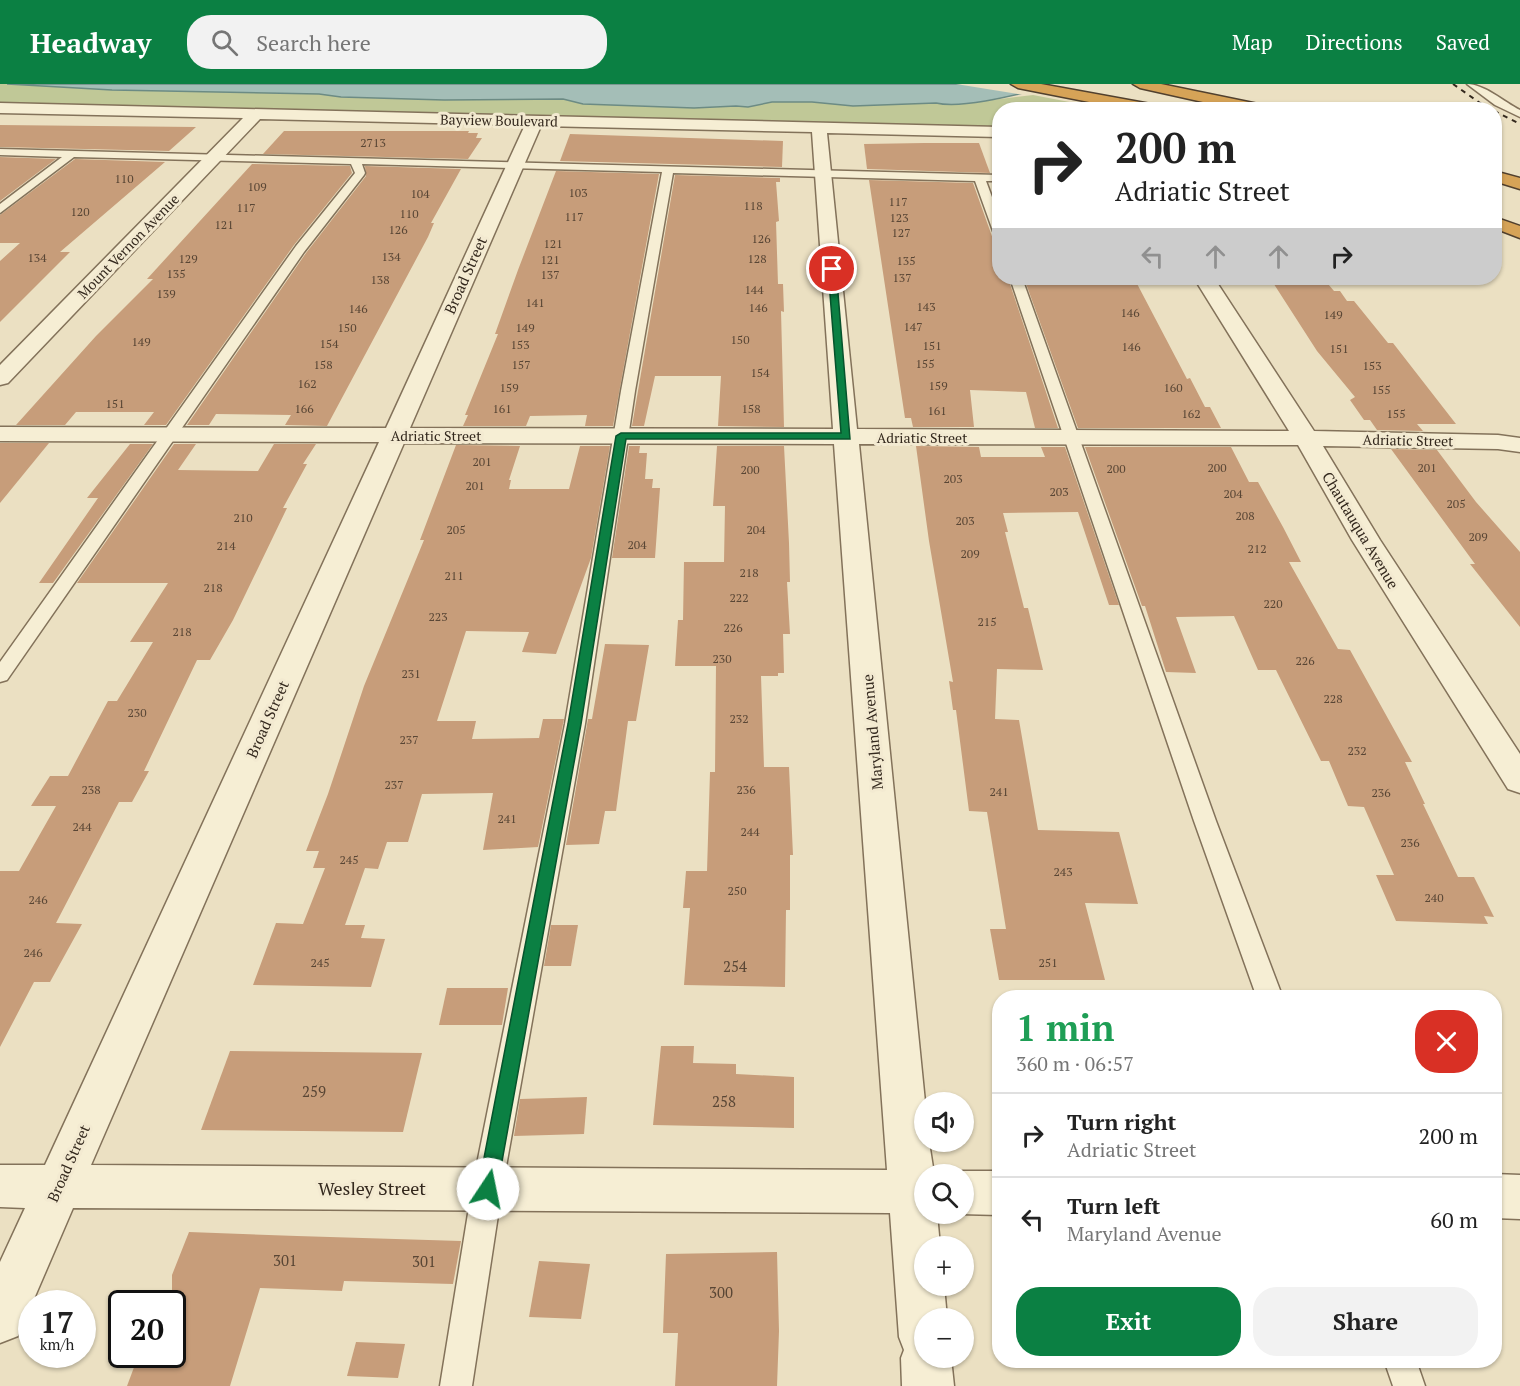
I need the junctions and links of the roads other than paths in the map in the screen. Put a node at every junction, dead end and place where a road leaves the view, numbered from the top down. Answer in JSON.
{"nodes":[{"id":1,"x":1018,"y":84,"type":"edge"},
{"id":2,"x":1140,"y":84,"type":"edge"},
{"id":3,"x":1472,"y":84,"type":"edge"},
{"id":4,"x":999,"y":85,"type":"edge"},
{"id":5,"x":1086,"y":102,"type":"edge"},
{"id":6,"x":1114,"y":102,"type":"edge"},
{"id":7,"x":1225,"y":102,"type":"edge"},
{"id":8,"x":1497,"y":102,"type":"edge"},
{"id":9,"x":1502,"y":105,"type":"edge"},
{"id":10,"x":0,"y":108,"type":"edge"},
{"id":11,"x":1520,"y":113,"type":"edge"},
{"id":12,"x":256,"y":114,"type":"junction"},
{"id":13,"x":535,"y":121,"type":"junction"},
{"id":14,"x":819,"y":128,"type":"junction"},
{"id":15,"x":992,"y":132,"type":"edge"},
{"id":16,"x":0,"y":152,"type":"edge"},
{"id":17,"x":73,"y":153,"type":"junction"},
{"id":18,"x":214,"y":157,"type":"junction"},
{"id":19,"x":355,"y":161,"type":"junction"},
{"id":20,"x":513,"y":165,"type":"junction"},
{"id":21,"x":668,"y":169,"type":"junction"},
{"id":22,"x":824,"y":174,"type":"junction"},
{"id":23,"x":1502,"y":176,"type":"edge"},
{"id":24,"x":1502,"y":177,"type":"edge"},
{"id":25,"x":979,"y":178,"type":"junction"},
{"id":26,"x":992,"y":178,"type":"edge"},
{"id":27,"x":1520,"y":180,"type":"edge"},
{"id":28,"x":1520,"y":184,"type":"edge"},
{"id":29,"x":0,"y":210,"type":"edge"},
{"id":30,"x":992,"y":212,"type":"edge"},
{"id":31,"x":1502,"y":216,"type":"edge"},
{"id":32,"x":1520,"y":232,"type":"edge"},
{"id":33,"x":1018,"y":285,"type":"edge"},
{"id":34,"x":1208,"y":285,"type":"edge"},
{"id":35,"x":0,"y":378,"type":"edge"},
{"id":36,"x":0,"y":434,"type":"edge"},
{"id":37,"x":170,"y":434,"type":"junction"},
{"id":38,"x":395,"y":435,"type":"junction"},
{"id":39,"x":621,"y":436,"type":"junction"},
{"id":40,"x":846,"y":436,"type":"junction"},
{"id":41,"x":1071,"y":437,"type":"junction"},
{"id":42,"x":1306,"y":438,"type":"junction"},
{"id":43,"x":1520,"y":445,"type":"edge"},
{"id":44,"x":0,"y":676,"type":"edge"},
{"id":45,"x":1520,"y":781,"type":"edge"},
{"id":46,"x":1267,"y":990,"type":"edge"},
{"id":47,"x":915,"y":1164,"type":"edge"},
{"id":48,"x":0,"y":1186,"type":"edge"},
{"id":49,"x":58,"y":1186,"type":"junction"},
{"id":50,"x":488,"y":1189,"type":"junction"},
{"id":51,"x":914,"y":1192,"type":"edge"},
{"id":52,"x":974,"y":1193,"type":"edge"},
{"id":53,"x":992,"y":1193,"type":"edge"},
{"id":54,"x":1502,"y":1196,"type":"edge"},
{"id":55,"x":1520,"y":1197,"type":"edge"},
{"id":56,"x":919,"y":1224,"type":"edge"},
{"id":57,"x":923,"y":1308,"type":"edge"},
{"id":58,"x":0,"y":1318,"type":"edge"},
{"id":59,"x":927,"y":1368,"type":"edge"},
{"id":60,"x":1403,"y":1368,"type":"edge"},
{"id":61,"x":456,"y":1386,"type":"edge"},
{"id":62,"x":928,"y":1386,"type":"edge"},
{"id":63,"x":1409,"y":1386,"type":"edge"}],
"edges":[{"from":1,"to":6,"type":"highway"},
{"from":2,"to":7,"type":"highway"},
{"from":3,"to":8,"type":"lane"},
{"from":4,"to":5,"type":"highway"},
{"from":9,"to":11,"type":"lane"},
{"from":10,"to":12,"type":"street","name":"Bayview Boulevard"},
{"from":12,"to":13,"type":"street","name":"Bayview Boulevard"},
{"from":12,"to":18,"type":"street","name":"Mount Vernon Avenue"},
{"from":13,"to":14,"type":"street","name":"Bayview Boulevard"},
{"from":13,"to":20,"type":"street","name":"Broad Street"},
{"from":14,"to":15,"type":"street","name":"Bayview Boulevard"},
{"from":14,"to":22,"type":"street","name":"Maryland Avenue"},
{"from":16,"to":17,"type":"lane"},
{"from":17,"to":18,"type":"lane"},
{"from":17,"to":29,"type":"lane"},
{"from":18,"to":19,"type":"lane"},
{"from":18,"to":35,"type":"street","name":"Mount Vernon Avenue"},
{"from":19,"to":20,"type":"lane"},
{"from":19,"to":37,"type":"lane"},
{"from":20,"to":21,"type":"lane"},
{"from":20,"to":38,"type":"street","name":"Broad Street"},
{"from":21,"to":22,"type":"lane"},
{"from":21,"to":39,"type":"lane"},
{"from":22,"to":25,"type":"lane"},
{"from":22,"to":40,"type":"street","name":"Maryland Avenue"},
{"from":23,"to":27,"type":"highway"},
{"from":24,"to":28,"type":"highway"},
{"from":25,"to":26,"type":"lane"},
{"from":25,"to":30,"type":"lane"},
{"from":31,"to":32,"type":"highway"},
{"from":33,"to":41,"type":"lane"},
{"from":34,"to":42,"type":"street","name":"Chautauqua Avenue"},
{"from":36,"to":37,"type":"street","name":"Adriatic Street"},
{"from":37,"to":38,"type":"street","name":"Adriatic Street"},
{"from":37,"to":44,"type":"lane"},
{"from":38,"to":39,"type":"street","name":"Adriatic Street"},
{"from":38,"to":49,"type":"street","name":"Broad Street"},
{"from":39,"to":40,"type":"street","name":"Adriatic Street"},
{"from":39,"to":50,"type":"lane"},
{"from":40,"to":41,"type":"street","name":"Adriatic Street"},
{"from":40,"to":47,"type":"street","name":"Maryland Avenue"},
{"from":41,"to":42,"type":"street","name":"Adriatic Street"},
{"from":41,"to":46,"type":"lane"},
{"from":42,"to":43,"type":"street","name":"Adriatic Street"},
{"from":42,"to":45,"type":"street","name":"Chautauqua Avenue"},
{"from":48,"to":49,"type":"street","name":"Wesley Street"},
{"from":49,"to":50,"type":"street","name":"Wesley Street"},
{"from":49,"to":58,"type":"street","name":"Broad Street"},
{"from":50,"to":51,"type":"street","name":"Wesley Street"},
{"from":50,"to":61,"type":"lane"},
{"from":52,"to":53,"type":"street"},
{"from":54,"to":55,"type":"street"},
{"from":56,"to":57,"type":"street","name":"Maryland Avenue"},
{"from":59,"to":62,"type":"street"},
{"from":60,"to":63,"type":"lane"}]}
